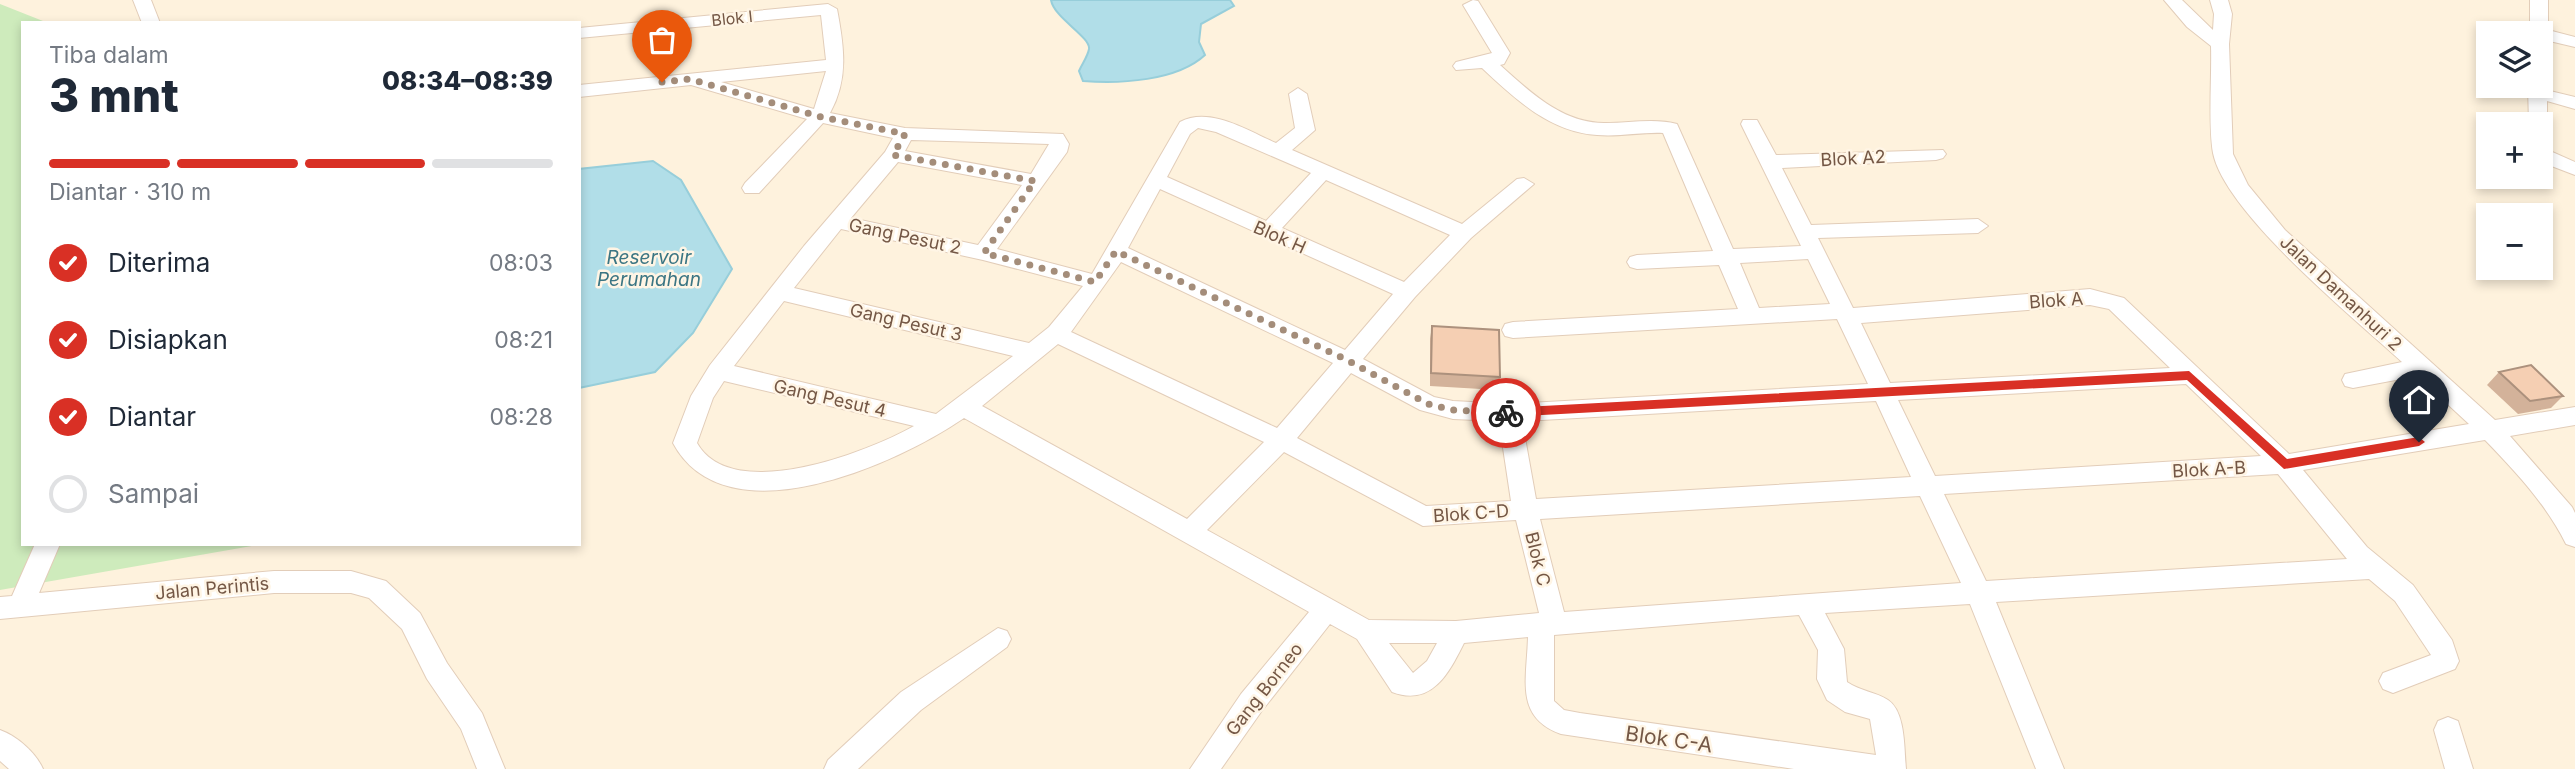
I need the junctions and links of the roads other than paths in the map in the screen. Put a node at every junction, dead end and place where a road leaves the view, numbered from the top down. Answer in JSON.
{"nodes":[{"id":1,"x":142,"y":0,"type":"edge"},
{"id":2,"x":2173,"y":0,"type":"edge"},
{"id":3,"x":2219,"y":0,"type":"edge"},
{"id":4,"x":2539,"y":0,"type":"edge"},
{"id":5,"x":1472,"y":5,"type":"dead end"},
{"id":6,"x":150,"y":21,"type":"edge"},
{"id":7,"x":2540,"y":21,"type":"edge"},
{"id":8,"x":581,"y":33,"type":"edge"},
{"id":9,"x":2553,"y":36,"type":"edge"},
{"id":10,"x":2575,"y":42,"type":"edge"},
{"id":11,"x":2220,"y":44,"type":"junction"},
{"id":12,"x":1487,"y":63,"type":"junction"},
{"id":13,"x":835,"y":65,"type":"junction"},
{"id":14,"x":1462,"y":66,"type":"dead end"},
{"id":15,"x":690,"y":79,"type":"junction"},
{"id":16,"x":581,"y":91,"type":"edge"},
{"id":17,"x":1298,"y":94,"type":"dead end"},
{"id":18,"x":2553,"y":95,"type":"edge"},
{"id":19,"x":2575,"y":103,"type":"edge"},
{"id":20,"x":821,"y":117,"type":"junction"},
{"id":21,"x":1750,"y":124,"type":"dead end"},
{"id":22,"x":905,"y":134,"type":"junction"},
{"id":23,"x":1277,"y":152,"type":"junction"},
{"id":24,"x":1936,"y":154,"type":"dead end"},
{"id":25,"x":893,"y":155,"type":"junction"},
{"id":26,"x":1769,"y":162,"type":"junction"},
{"id":27,"x":2553,"y":162,"type":"edge"},
{"id":28,"x":2575,"y":169,"type":"edge"},
{"id":29,"x":1322,"y":173,"type":"junction"},
{"id":30,"x":1154,"y":179,"type":"junction"},
{"id":31,"x":1035,"y":181,"type":"junction"},
{"id":32,"x":1524,"y":184,"type":"dead end"},
{"id":33,"x":752,"y":188,"type":"dead end"},
{"id":34,"x":838,"y":222,"type":"junction"},
{"id":35,"x":1978,"y":226,"type":"dead end"},
{"id":36,"x":1268,"y":231,"type":"junction"},
{"id":37,"x":1804,"y":232,"type":"junction"},
{"id":38,"x":1464,"y":233,"type":"junction"},
{"id":39,"x":1116,"y":251,"type":"junction"},
{"id":40,"x":1815,"y":252,"type":"junction"},
{"id":41,"x":984,"y":253,"type":"junction"},
{"id":42,"x":1726,"y":257,"type":"junction"},
{"id":43,"x":1637,"y":262,"type":"dead end"},
{"id":44,"x":1095,"y":282,"type":"junction"},
{"id":45,"x":779,"y":292,"type":"junction"},
{"id":46,"x":1406,"y":292,"type":"junction"},
{"id":47,"x":1846,"y":314,"type":"junction"},
{"id":48,"x":1752,"y":316,"type":"junction"},
{"id":49,"x":1513,"y":330,"type":"dead end"},
{"id":50,"x":1056,"y":334,"type":"junction"},
{"id":51,"x":1032,"y":352,"type":"junction"},
{"id":52,"x":1347,"y":360,"type":"junction"},
{"id":53,"x":2422,"y":367,"type":"junction"},
{"id":54,"x":718,"y":371,"type":"junction"},
{"id":55,"x":2189,"y":376,"type":"junction"},
{"id":56,"x":2353,"y":380,"type":"dead end"},
{"id":57,"x":1880,"y":390,"type":"junction"},
{"id":58,"x":966,"y":408,"type":"junction"},
{"id":59,"x":1509,"y":413,"type":"junction"},
{"id":60,"x":2575,"y":416,"type":"edge"},
{"id":61,"x":942,"y":424,"type":"junction"},
{"id":62,"x":2488,"y":429,"type":"junction"},
{"id":63,"x":1281,"y":440,"type":"junction"},
{"id":64,"x":2284,"y":464,"type":"junction"},
{"id":65,"x":1927,"y":485,"type":"junction"},
{"id":66,"x":1525,"y":509,"type":"junction"},
{"id":67,"x":1188,"y":534,"type":"junction"},
{"id":68,"x":2575,"y":537,"type":"edge"},
{"id":69,"x":47,"y":546,"type":"edge"},
{"id":70,"x":2373,"y":568,"type":"junction"},
{"id":71,"x":1979,"y":593,"type":"junction"},
{"id":72,"x":1806,"y":604,"type":"junction"},
{"id":73,"x":10,"y":607,"type":"edge"},
{"id":74,"x":1325,"y":610,"type":"junction"},
{"id":75,"x":1548,"y":623,"type":"junction"},
{"id":76,"x":1366,"y":631,"type":"junction"},
{"id":77,"x":1456,"y":632,"type":"junction"},
{"id":78,"x":998,"y":639,"type":"dead end"},
{"id":79,"x":2393,"y":681,"type":"dead end"},
{"id":80,"x":2448,"y":730,"type":"dead end"},
{"id":81,"x":0,"y":743,"type":"edge"},
{"id":82,"x":29,"y":769,"type":"edge"},
{"id":83,"x":491,"y":769,"type":"edge"},
{"id":84,"x":838,"y":769,"type":"edge"},
{"id":85,"x":1204,"y":769,"type":"edge"},
{"id":86,"x":1886,"y":769,"type":"edge"},
{"id":87,"x":1892,"y":769,"type":"edge"},
{"id":88,"x":2050,"y":769,"type":"edge"},
{"id":89,"x":2459,"y":769,"type":"edge"}],
"edges":[{"from":1,"to":6,"type":"street"},
{"from":2,"to":11,"type":"street"},
{"from":3,"to":11,"type":"street","name":"Jalan Damanhuri 2"},
{"from":4,"to":7,"type":"street"},
{"from":5,"to":12,"type":"street"},
{"from":8,"to":13,"type":"street","name":"Blok I"},
{"from":9,"to":10,"type":"street"},
{"from":11,"to":53,"type":"street","name":"Jalan Damanhuri 2"},
{"from":12,"to":14,"type":"street"},
{"from":12,"to":42,"type":"street"},
{"from":13,"to":15,"type":"street"},
{"from":13,"to":20,"type":"street","name":"Blok I"},
{"from":15,"to":16,"type":"street"},
{"from":15,"to":20,"type":"street"},
{"from":17,"to":23,"type":"street"},
{"from":18,"to":19,"type":"street"},
{"from":20,"to":22,"type":"street"},
{"from":20,"to":33,"type":"street"},
{"from":21,"to":26,"type":"street"},
{"from":22,"to":25,"type":"street"},
{"from":22,"to":31,"type":"street"},
{"from":23,"to":29,"type":"street"},
{"from":23,"to":30,"type":"street"},
{"from":24,"to":26,"type":"street","name":"Blok A2"},
{"from":25,"to":31,"type":"street"},
{"from":25,"to":34,"type":"street"},
{"from":26,"to":37,"type":"street"},
{"from":27,"to":28,"type":"street"},
{"from":29,"to":36,"type":"street"},
{"from":29,"to":38,"type":"street"},
{"from":30,"to":36,"type":"street","name":"Blok H"},
{"from":30,"to":39,"type":"street"},
{"from":31,"to":41,"type":"street"},
{"from":32,"to":38,"type":"street"},
{"from":34,"to":41,"type":"street","name":"Gang Pesut 2"},
{"from":34,"to":45,"type":"street"},
{"from":35,"to":37,"type":"street"},
{"from":36,"to":46,"type":"street","name":"Blok H"},
{"from":37,"to":40,"type":"street"},
{"from":38,"to":46,"type":"street"},
{"from":39,"to":44,"type":"street"},
{"from":39,"to":52,"type":"street"},
{"from":40,"to":42,"type":"street"},
{"from":40,"to":47,"type":"street"},
{"from":41,"to":44,"type":"street","name":"Gang Pesut 2"},
{"from":42,"to":43,"type":"street"},
{"from":42,"to":48,"type":"street"},
{"from":44,"to":50,"type":"street"},
{"from":45,"to":51,"type":"street","name":"Gang Pesut 3"},
{"from":45,"to":54,"type":"street"},
{"from":46,"to":52,"type":"street"},
{"from":47,"to":48,"type":"street","name":"Blok A"},
{"from":47,"to":55,"type":"street","name":"Blok A"},
{"from":47,"to":57,"type":"street"},
{"from":48,"to":49,"type":"street","name":"Blok A"},
{"from":50,"to":51,"type":"street"},
{"from":50,"to":63,"type":"street","name":"Blok C-D"},
{"from":51,"to":58,"type":"street"},
{"from":52,"to":59,"type":"street"},
{"from":52,"to":63,"type":"street"},
{"from":53,"to":56,"type":"street"},
{"from":53,"to":62,"type":"street","name":"Jalan Damanhuri 2"},
{"from":54,"to":61,"type":"street","name":"Gang Pesut 4"},
{"from":54,"to":61,"type":"street"},
{"from":55,"to":57,"type":"street"},
{"from":55,"to":64,"type":"street","name":"Blok A"},
{"from":57,"to":59,"type":"street"},
{"from":57,"to":65,"type":"street"},
{"from":58,"to":61,"type":"street"},
{"from":58,"to":67,"type":"street"},
{"from":59,"to":66,"type":"street","name":"Blok C"},
{"from":60,"to":62,"type":"street","name":"Blok A-B"},
{"from":62,"to":64,"type":"street","name":"Blok A-B"},
{"from":62,"to":68,"type":"street","name":"Jalan Damanhuri 2"},
{"from":63,"to":66,"type":"street","name":"Blok C-D"},
{"from":63,"to":67,"type":"street"},
{"from":64,"to":65,"type":"street","name":"Blok A-B"},
{"from":64,"to":70,"type":"street","name":"Blok A"},
{"from":65,"to":66,"type":"street","name":"Blok C-D"},
{"from":65,"to":71,"type":"street"},
{"from":66,"to":75,"type":"street","name":"Blok C"},
{"from":67,"to":74,"type":"street"},
{"from":69,"to":73,"type":"street"},
{"from":70,"to":71,"type":"street"},
{"from":70,"to":79,"type":"street","name":"Blok A"},
{"from":71,"to":72,"type":"street"},
{"from":71,"to":88,"type":"street"},
{"from":72,"to":75,"type":"street"},
{"from":72,"to":87,"type":"street"},
{"from":73,"to":83,"type":"street","name":"Jalan Perintis"},
{"from":74,"to":76,"type":"street"},
{"from":74,"to":85,"type":"street","name":"Gang Borneo"},
{"from":75,"to":77,"type":"street"},
{"from":75,"to":86,"type":"street","name":"Blok C-A"},
{"from":76,"to":77,"type":"street"},
{"from":76,"to":77,"type":"street"},
{"from":78,"to":84,"type":"street"},
{"from":80,"to":89,"type":"street"},
{"from":81,"to":82,"type":"street"}]}
